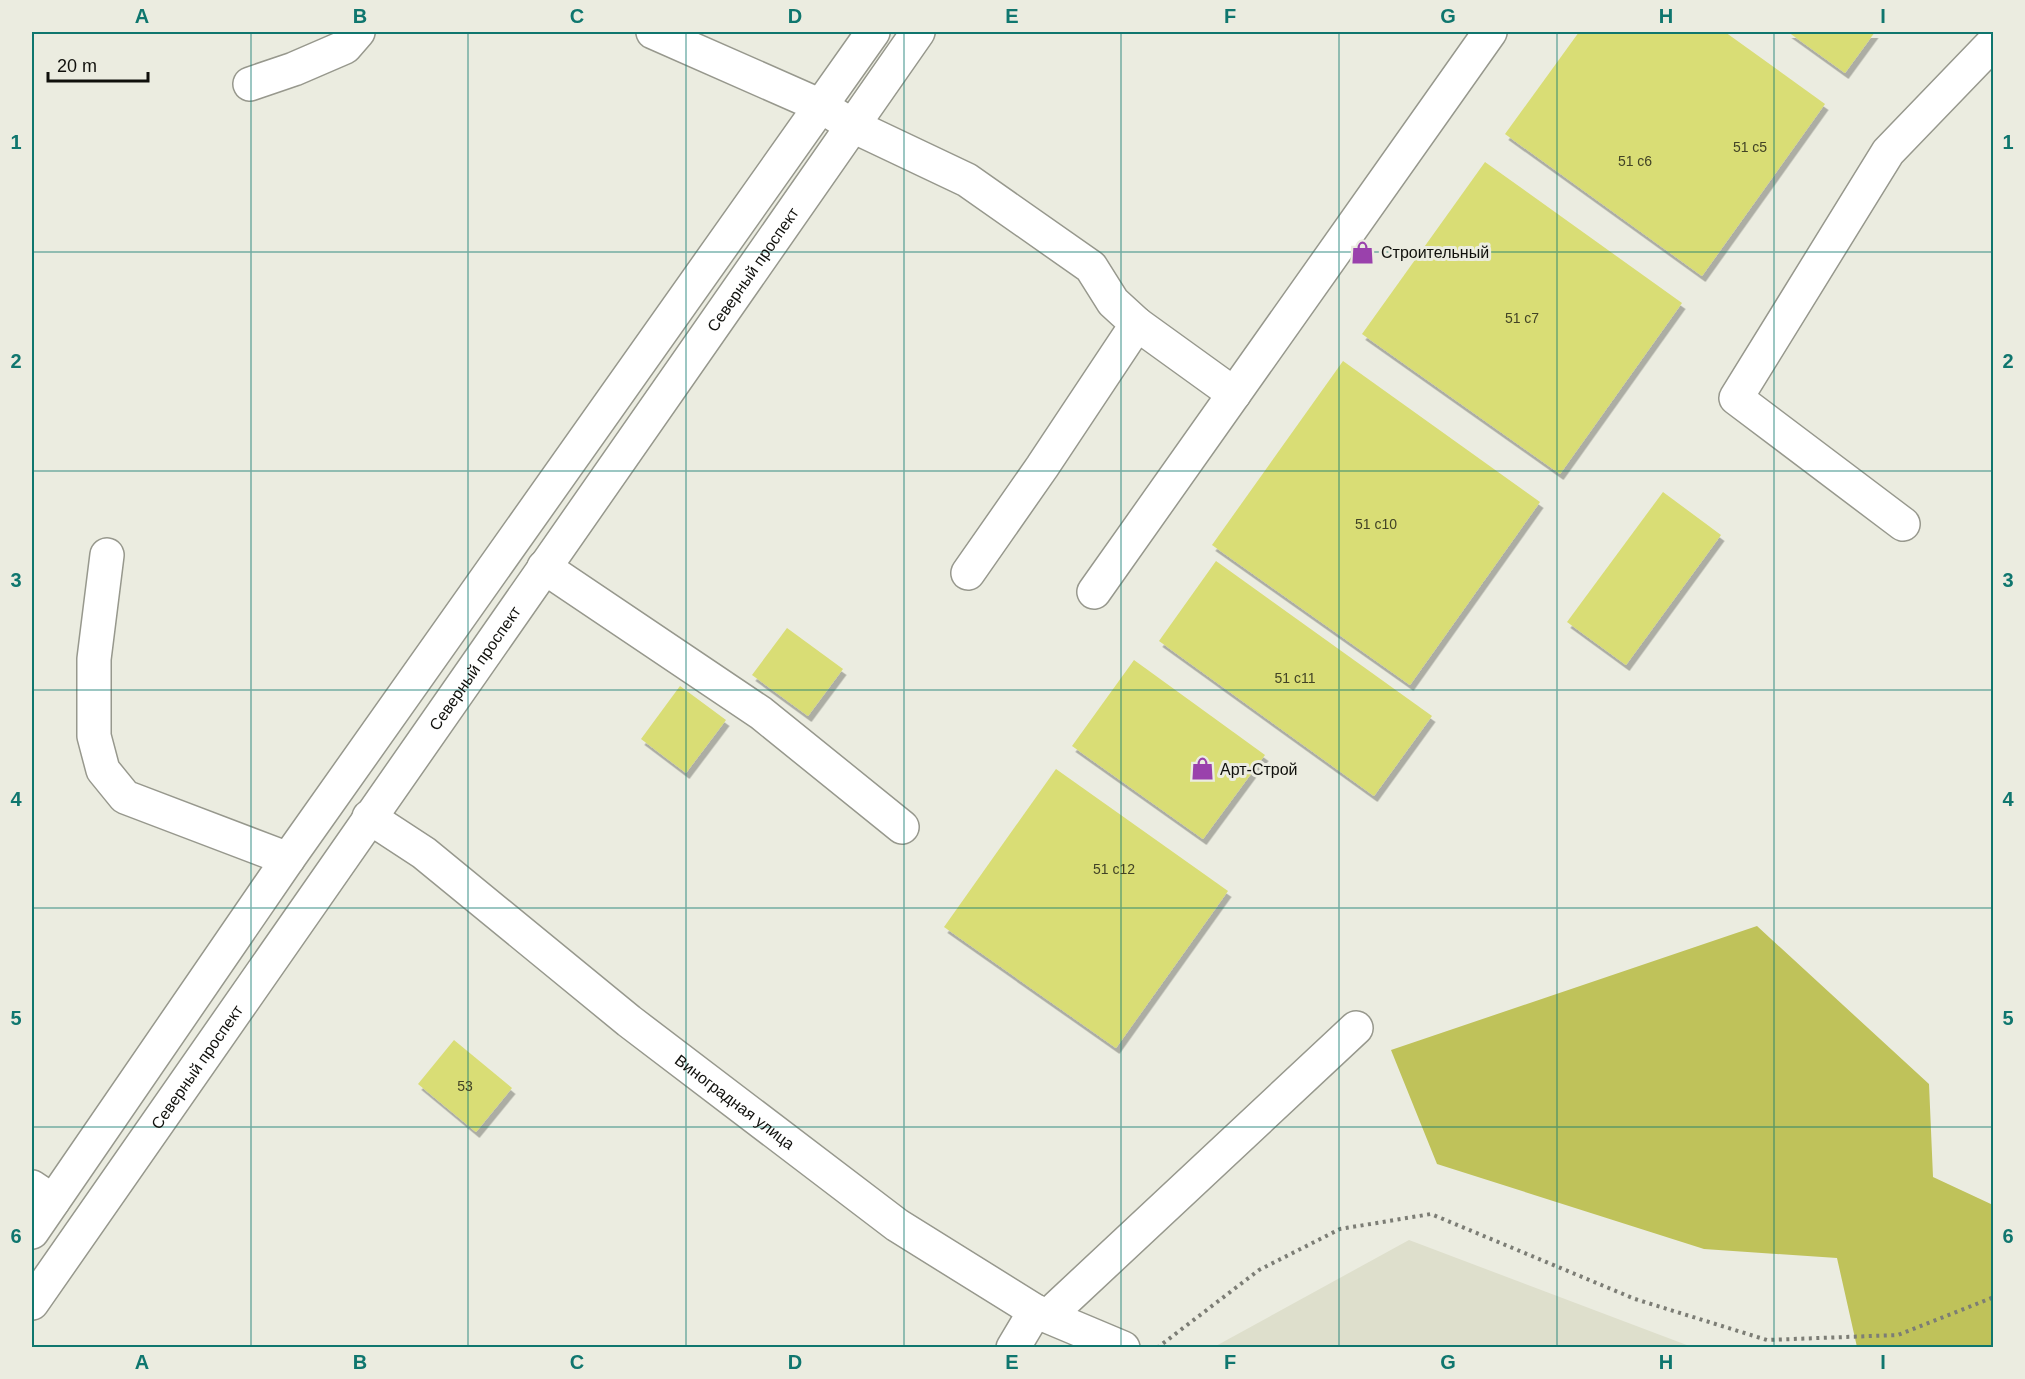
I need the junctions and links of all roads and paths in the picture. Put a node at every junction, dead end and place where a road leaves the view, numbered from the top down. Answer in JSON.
{"nodes":[{"id":1,"x":358,"y":32,"type":"edge"},
{"id":2,"x":653,"y":32,"type":"edge"},
{"id":3,"x":873,"y":32,"type":"edge"},
{"id":4,"x":918,"y":32,"type":"edge"},
{"id":5,"x":1490,"y":32,"type":"edge"},
{"id":6,"x":1994,"y":42,"type":"edge"},
{"id":7,"x":250,"y":84,"type":"dead end"},
{"id":8,"x":821,"y":106,"type":"junction"},
{"id":9,"x":851,"y":125,"type":"junction"},
{"id":10,"x":1137,"y":324,"type":"junction"},
{"id":11,"x":1234,"y":394,"type":"junction"},
{"id":12,"x":1903,"y":524,"type":"dead end"},
{"id":13,"x":107,"y":555,"type":"dead end"},
{"id":14,"x":544,"y":567,"type":"junction"},
{"id":15,"x":968,"y":573,"type":"dead end"},
{"id":16,"x":1094,"y":592,"type":"dead end"},
{"id":17,"x":369,"y":817,"type":"junction"},
{"id":18,"x":902,"y":827,"type":"dead end"},
{"id":19,"x":288,"y":859,"type":"junction"},
{"id":20,"x":1356,"y":1028,"type":"dead end"},
{"id":21,"x":42,"y":1194,"type":"edge"},
{"id":22,"x":32,"y":1232,"type":"edge"},
{"id":23,"x":1994,"y":1297,"type":"edge"},
{"id":24,"x":32,"y":1303,"type":"edge"},
{"id":25,"x":1042,"y":1314,"type":"junction"},
{"id":26,"x":1013,"y":1347,"type":"edge"},
{"id":27,"x":1123,"y":1347,"type":"edge"},
{"id":28,"x":1157,"y":1347,"type":"edge"}],
"edges":[{"from":1,"to":7,"type":"main road"},
{"from":2,"to":8,"type":"main road"},
{"from":3,"to":8,"type":"main road"},
{"from":4,"to":9,"type":"main road","name":"Северный проспект"},
{"from":5,"to":11,"type":"main road"},
{"from":6,"to":12,"type":"main road"},
{"from":8,"to":9,"type":"main road"},
{"from":8,"to":19,"type":"main road"},
{"from":9,"to":10,"type":"main road"},
{"from":9,"to":14,"type":"main road","name":"Северный проспект"},
{"from":10,"to":11,"type":"main road"},
{"from":10,"to":15,"type":"main road"},
{"from":11,"to":16,"type":"main road"},
{"from":13,"to":19,"type":"main road"},
{"from":14,"to":17,"type":"main road","name":"Северный проспект"},
{"from":14,"to":18,"type":"main road"},
{"from":17,"to":24,"type":"main road","name":"Северный проспект"},
{"from":17,"to":25,"type":"main road","name":"Виноградная улица"},
{"from":19,"to":21,"type":"main road"},
{"from":20,"to":25,"type":"main road"},
{"from":21,"to":22,"type":"main road"},
{"from":23,"to":28,"type":"path"},
{"from":25,"to":26,"type":"main road"},
{"from":25,"to":27,"type":"main road","name":"Виноградная улица"}]}
